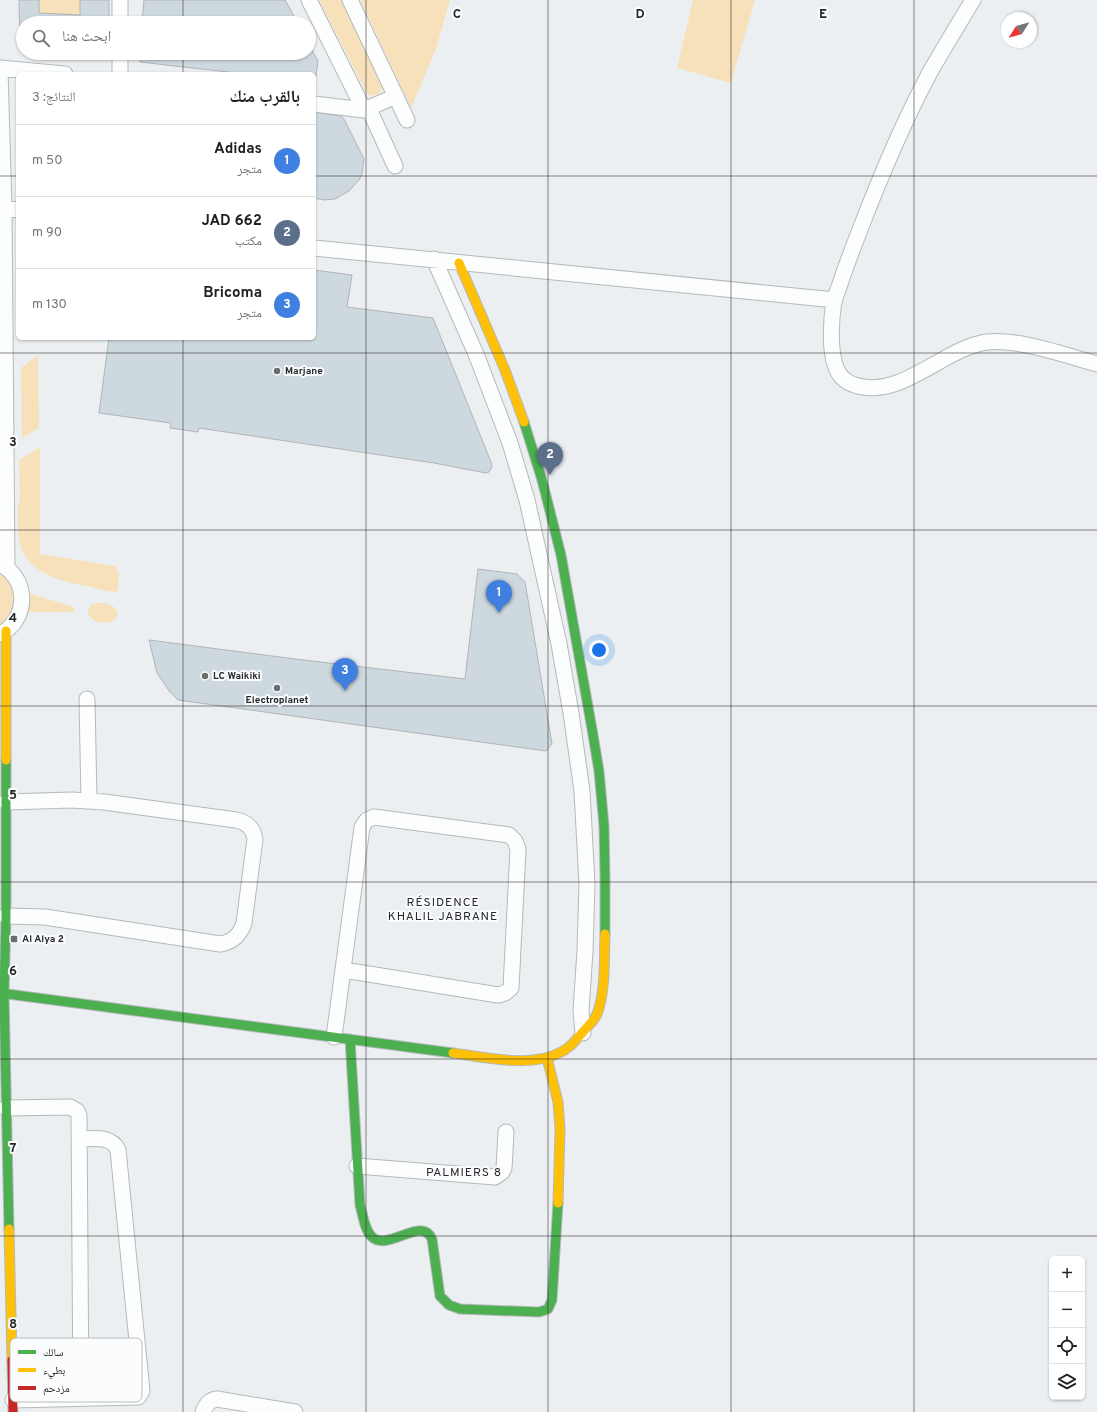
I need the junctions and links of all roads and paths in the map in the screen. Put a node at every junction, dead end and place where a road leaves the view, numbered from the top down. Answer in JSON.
{"nodes":[{"id":1,"x":120,"y":0,"type":"edge"},
{"id":2,"x":308,"y":0,"type":"edge"},
{"id":3,"x":350,"y":0,"type":"edge"},
{"id":4,"x":973,"y":0,"type":"edge"},
{"id":5,"x":120,"y":16,"type":"edge"},
{"id":6,"x":120,"y":60,"type":"edge"},
{"id":7,"x":0,"y":69,"type":"edge"},
{"id":8,"x":39,"y":72,"type":"edge"},
{"id":9,"x":120,"y":72,"type":"edge"},
{"id":10,"x":396,"y":96,"type":"junction"},
{"id":11,"x":316,"y":104,"type":"edge"},
{"id":12,"x":366,"y":110,"type":"junction"},
{"id":13,"x":407,"y":120,"type":"dead end"},
{"id":14,"x":395,"y":166,"type":"dead end"},
{"id":15,"x":7,"y":208,"type":"edge"},
{"id":16,"x":316,"y":248,"type":"edge"},
{"id":17,"x":434,"y":259,"type":"junction"},
{"id":18,"x":459,"y":262,"type":"junction"},
{"id":19,"x":834,"y":300,"type":"junction"},
{"id":20,"x":1097,"y":364,"type":"edge"},
{"id":21,"x":3,"y":566,"type":"edge"},
{"id":22,"x":3,"y":632,"type":"edge"},
{"id":23,"x":87,"y":699,"type":"dead end"},
{"id":24,"x":89,"y":801,"type":"junction"},
{"id":25,"x":6,"y":802,"type":"junction"},
{"id":26,"x":6,"y":916,"type":"junction"},
{"id":27,"x":344,"y":970,"type":"junction"},
{"id":28,"x":2,"y":994,"type":"edge"},
{"id":29,"x":583,"y":1033,"type":"junction"},
{"id":30,"x":334,"y":1037,"type":"junction"},
{"id":31,"x":350,"y":1039,"type":"junction"},
{"id":32,"x":547,"y":1058,"type":"junction"},
{"id":33,"x":6,"y":1108,"type":"junction"},
{"id":34,"x":506,"y":1132,"type":"dead end"},
{"id":35,"x":80,"y":1139,"type":"junction"},
{"id":36,"x":357,"y":1166,"type":"junction"},
{"id":37,"x":11,"y":1338,"type":"edge"},
{"id":38,"x":81,"y":1338,"type":"edge"},
{"id":39,"x":137,"y":1338,"type":"edge"},
{"id":40,"x":47,"y":1402,"type":"edge"},
{"id":41,"x":13,"y":1406,"type":"edge"},
{"id":42,"x":251,"y":1409,"type":"edge"},
{"id":43,"x":203,"y":1412,"type":"edge"},
{"id":44,"x":295,"y":1412,"type":"edge"}],
"edges":[{"from":1,"to":5,"type":"street"},
{"from":2,"to":12,"type":"street"},
{"from":3,"to":10,"type":"street"},
{"from":4,"to":19,"type":"street"},
{"from":6,"to":9,"type":"street"},
{"from":7,"to":8,"type":"street"},
{"from":7,"to":15,"type":"street"},
{"from":10,"to":12,"type":"street"},
{"from":10,"to":13,"type":"street"},
{"from":11,"to":12,"type":"street"},
{"from":12,"to":14,"type":"street"},
{"from":15,"to":21,"type":"street"},
{"from":16,"to":17,"type":"street"},
{"from":17,"to":18,"type":"street"},
{"from":17,"to":29,"type":"street"},
{"from":18,"to":19,"type":"street"},
{"from":18,"to":29,"type":"street"},
{"from":19,"to":20,"type":"street"},
{"from":21,"to":22,"type":"street"},
{"from":22,"to":25,"type":"street"},
{"from":23,"to":24,"type":"street"},
{"from":24,"to":25,"type":"street"},
{"from":24,"to":26,"type":"street"},
{"from":25,"to":26,"type":"street"},
{"from":26,"to":28,"type":"street"},
{"from":27,"to":27,"type":"street"},
{"from":27,"to":30,"type":"street"},
{"from":28,"to":30,"type":"street"},
{"from":28,"to":33,"type":"street"},
{"from":29,"to":32,"type":"street"},
{"from":30,"to":31,"type":"street"},
{"from":31,"to":32,"type":"street"},
{"from":31,"to":36,"type":"street"},
{"from":32,"to":36,"type":"street"},
{"from":33,"to":35,"type":"street"},
{"from":33,"to":37,"type":"street"},
{"from":34,"to":36,"type":"street"},
{"from":35,"to":38,"type":"street"},
{"from":35,"to":39,"type":"street"},
{"from":40,"to":41,"type":"street"},
{"from":42,"to":43,"type":"street"},
{"from":42,"to":44,"type":"street"}]}
